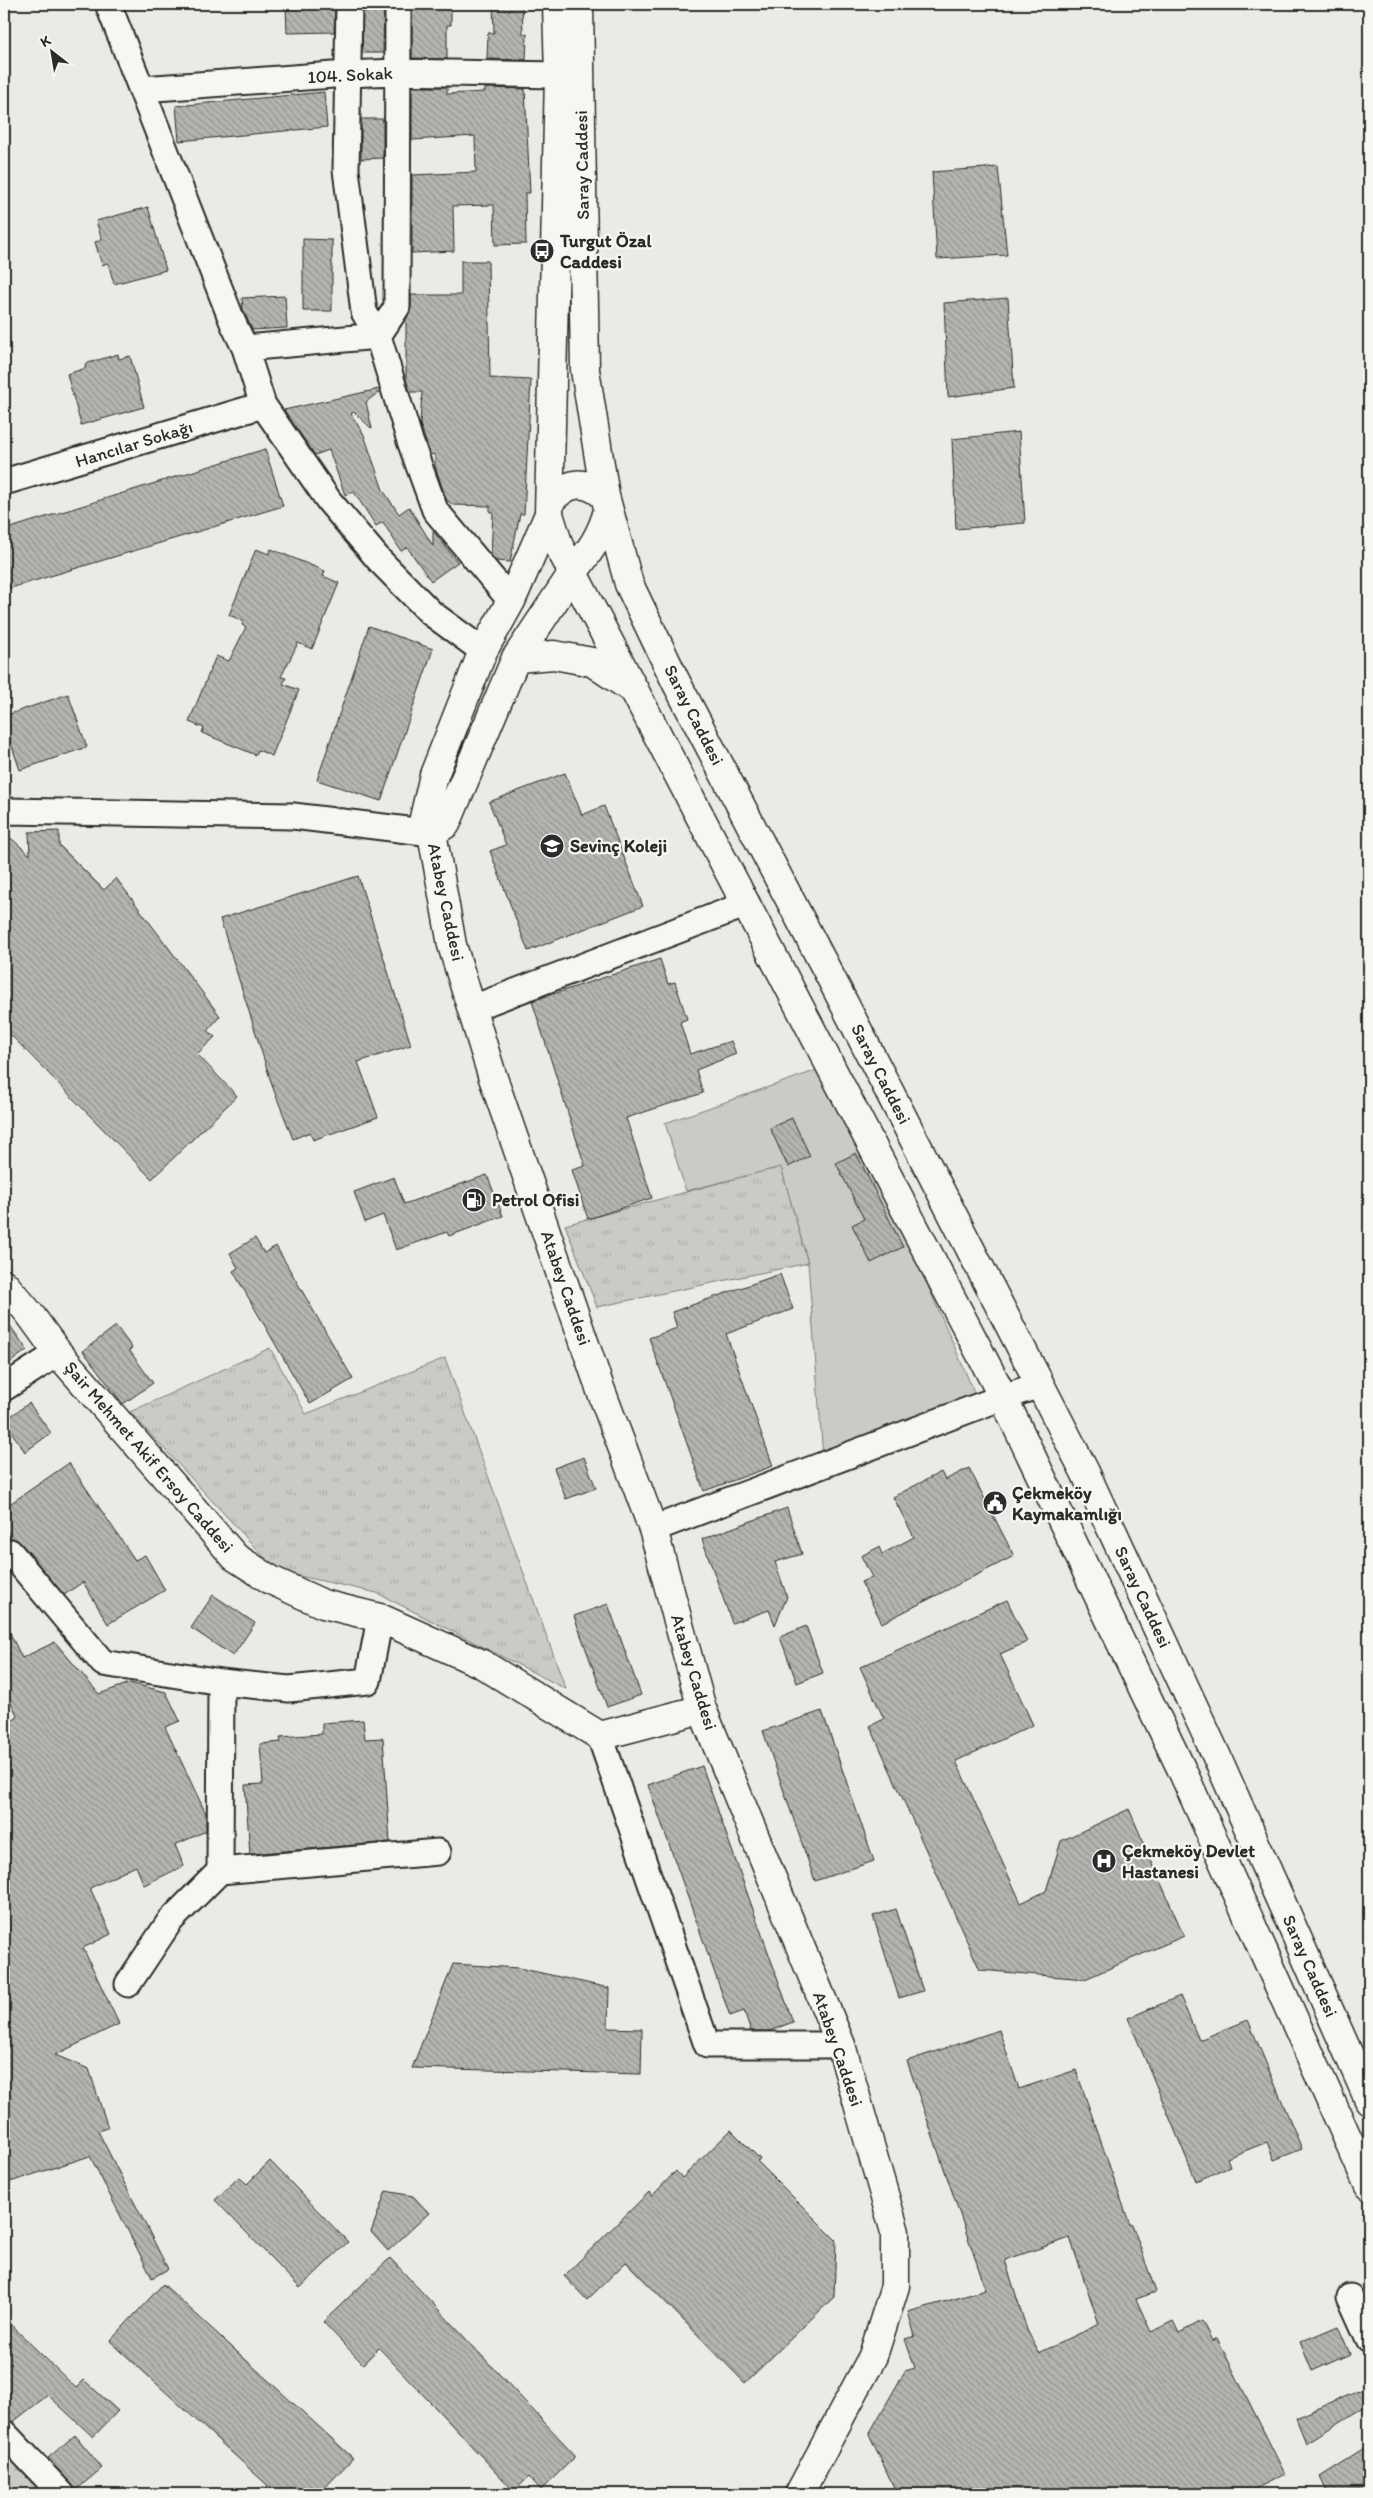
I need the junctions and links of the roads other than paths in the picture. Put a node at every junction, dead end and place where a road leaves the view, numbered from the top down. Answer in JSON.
{"nodes":[{"id":1,"x":108,"y":4,"type":"edge"},
{"id":2,"x":349,"y":4,"type":"edge"},
{"id":3,"x":398,"y":4,"type":"edge"},
{"id":4,"x":557,"y":4,"type":"edge"},
{"id":5,"x":579,"y":4,"type":"edge"},
{"id":6,"x":396,"y":72,"type":"junction"},
{"id":7,"x":347,"y":74,"type":"junction"},
{"id":8,"x":559,"y":75,"type":"junction"},
{"id":9,"x":142,"y":89,"type":"junction"},
{"id":10,"x":378,"y":336,"type":"junction"},
{"id":11,"x":245,"y":348,"type":"junction"},
{"id":12,"x":264,"y":405,"type":"junction"},
{"id":13,"x":4,"y":482,"type":"edge"},
{"id":14,"x":606,"y":503,"type":"junction"},
{"id":15,"x":551,"y":514,"type":"junction"},
{"id":16,"x":597,"y":541,"type":"junction"},
{"id":17,"x":572,"y":574,"type":"junction"},
{"id":18,"x":511,"y":601,"type":"junction"},
{"id":19,"x":483,"y":651,"type":"junction"},
{"id":20,"x":516,"y":658,"type":"junction"},
{"id":21,"x":637,"y":692,"type":"junction"},
{"id":22,"x":4,"y":813,"type":"edge"},
{"id":23,"x":432,"y":832,"type":"junction"},
{"id":24,"x":747,"y":904,"type":"junction"},
{"id":25,"x":473,"y":1008,"type":"junction"},
{"id":26,"x":4,"y":1284,"type":"edge"},
{"id":27,"x":58,"y":1353,"type":"junction"},
{"id":28,"x":1040,"y":1385,"type":"junction"},
{"id":29,"x":4,"y":1388,"type":"edge"},
{"id":30,"x":1003,"y":1397,"type":"junction"},
{"id":31,"x":653,"y":1529,"type":"junction"},
{"id":32,"x":4,"y":1553,"type":"edge"},
{"id":33,"x":380,"y":1618,"type":"junction"},
{"id":34,"x":221,"y":1682,"type":"junction"},
{"id":35,"x":702,"y":1709,"type":"junction"},
{"id":36,"x":600,"y":1736,"type":"junction"},
{"id":37,"x":438,"y":1852,"type":"dead end"},
{"id":38,"x":220,"y":1871,"type":"junction"},
{"id":39,"x":128,"y":1984,"type":"dead end"},
{"id":40,"x":841,"y":2045,"type":"junction"},
{"id":41,"x":1369,"y":2100,"type":"edge"},
{"id":42,"x":1369,"y":2186,"type":"edge"},
{"id":43,"x":1350,"y":2296,"type":"dead end"},
{"id":44,"x":1369,"y":2339,"type":"edge"},
{"id":45,"x":4,"y":2433,"type":"edge"},
{"id":46,"x":62,"y":2494,"type":"edge"},
{"id":47,"x":799,"y":2494,"type":"edge"}],
"edges":[{"from":1,"to":9,"type":"street"},
{"from":2,"to":7,"type":"street"},
{"from":3,"to":6,"type":"street"},
{"from":4,"to":8,"type":"main road","name":"Saray Caddesi"},
{"from":5,"to":14,"type":"main road","name":"Saray Caddesi"},
{"from":6,"to":7,"type":"street","name":"104. Sokak"},
{"from":6,"to":8,"type":"street","name":"104. Sokak"},
{"from":6,"to":10,"type":"street"},
{"from":7,"to":9,"type":"street","name":"104. Sokak"},
{"from":7,"to":10,"type":"street"},
{"from":8,"to":15,"type":"main road","name":"Saray Caddesi"},
{"from":9,"to":11,"type":"street"},
{"from":10,"to":11,"type":"street"},
{"from":10,"to":18,"type":"street"},
{"from":11,"to":12,"type":"street"},
{"from":12,"to":13,"type":"street","name":"Hancılar Sokağı"},
{"from":12,"to":19,"type":"street"},
{"from":14,"to":15,"type":"main road"},
{"from":14,"to":16,"type":"main road"},
{"from":14,"to":28,"type":"main road","name":"Saray Caddesi"},
{"from":15,"to":16,"type":"main road"},
{"from":15,"to":17,"type":"main road","name":"Saray Caddesi"},
{"from":15,"to":18,"type":"main road","name":"Atabey Caddesi"},
{"from":16,"to":17,"type":"main road","name":"Atabey Caddesi"},
{"from":17,"to":20,"type":"main road","name":"Atabey Caddesi"},
{"from":17,"to":21,"type":"main road","name":"Saray Caddesi"},
{"from":18,"to":19,"type":"main road","name":"Atabey Caddesi"},
{"from":19,"to":23,"type":"main road","name":"Atabey Caddesi"},
{"from":20,"to":21,"type":"main road"},
{"from":20,"to":23,"type":"main road","name":"Atabey Caddesi"},
{"from":21,"to":24,"type":"main road","name":"Saray Caddesi"},
{"from":22,"to":23,"type":"street"},
{"from":23,"to":25,"type":"main road","name":"Atabey Caddesi"},
{"from":24,"to":25,"type":"street"},
{"from":24,"to":30,"type":"main road","name":"Saray Caddesi"},
{"from":25,"to":31,"type":"main road","name":"Atabey Caddesi"},
{"from":26,"to":27,"type":"main road","name":"Şair Mehmet Akif Ersoy Caddesi"},
{"from":27,"to":29,"type":"street"},
{"from":27,"to":33,"type":"main road","name":"Şair Mehmet Akif Ersoy Caddesi"},
{"from":28,"to":30,"type":"street"},
{"from":28,"to":41,"type":"main road","name":"Saray Caddesi"},
{"from":30,"to":31,"type":"street"},
{"from":30,"to":42,"type":"main road","name":"Saray Caddesi"},
{"from":31,"to":35,"type":"main road","name":"Atabey Caddesi"},
{"from":32,"to":34,"type":"street"},
{"from":33,"to":34,"type":"street"},
{"from":33,"to":36,"type":"main road","name":"Şair Mehmet Akif Ersoy Caddesi"},
{"from":34,"to":38,"type":"street"},
{"from":35,"to":36,"type":"main road"},
{"from":35,"to":40,"type":"main road","name":"Atabey Caddesi"},
{"from":36,"to":40,"type":"street"},
{"from":37,"to":38,"type":"street"},
{"from":38,"to":39,"type":"street"},
{"from":40,"to":47,"type":"main road","name":"Atabey Caddesi"},
{"from":43,"to":44,"type":"street"},
{"from":45,"to":46,"type":"street"}]}
